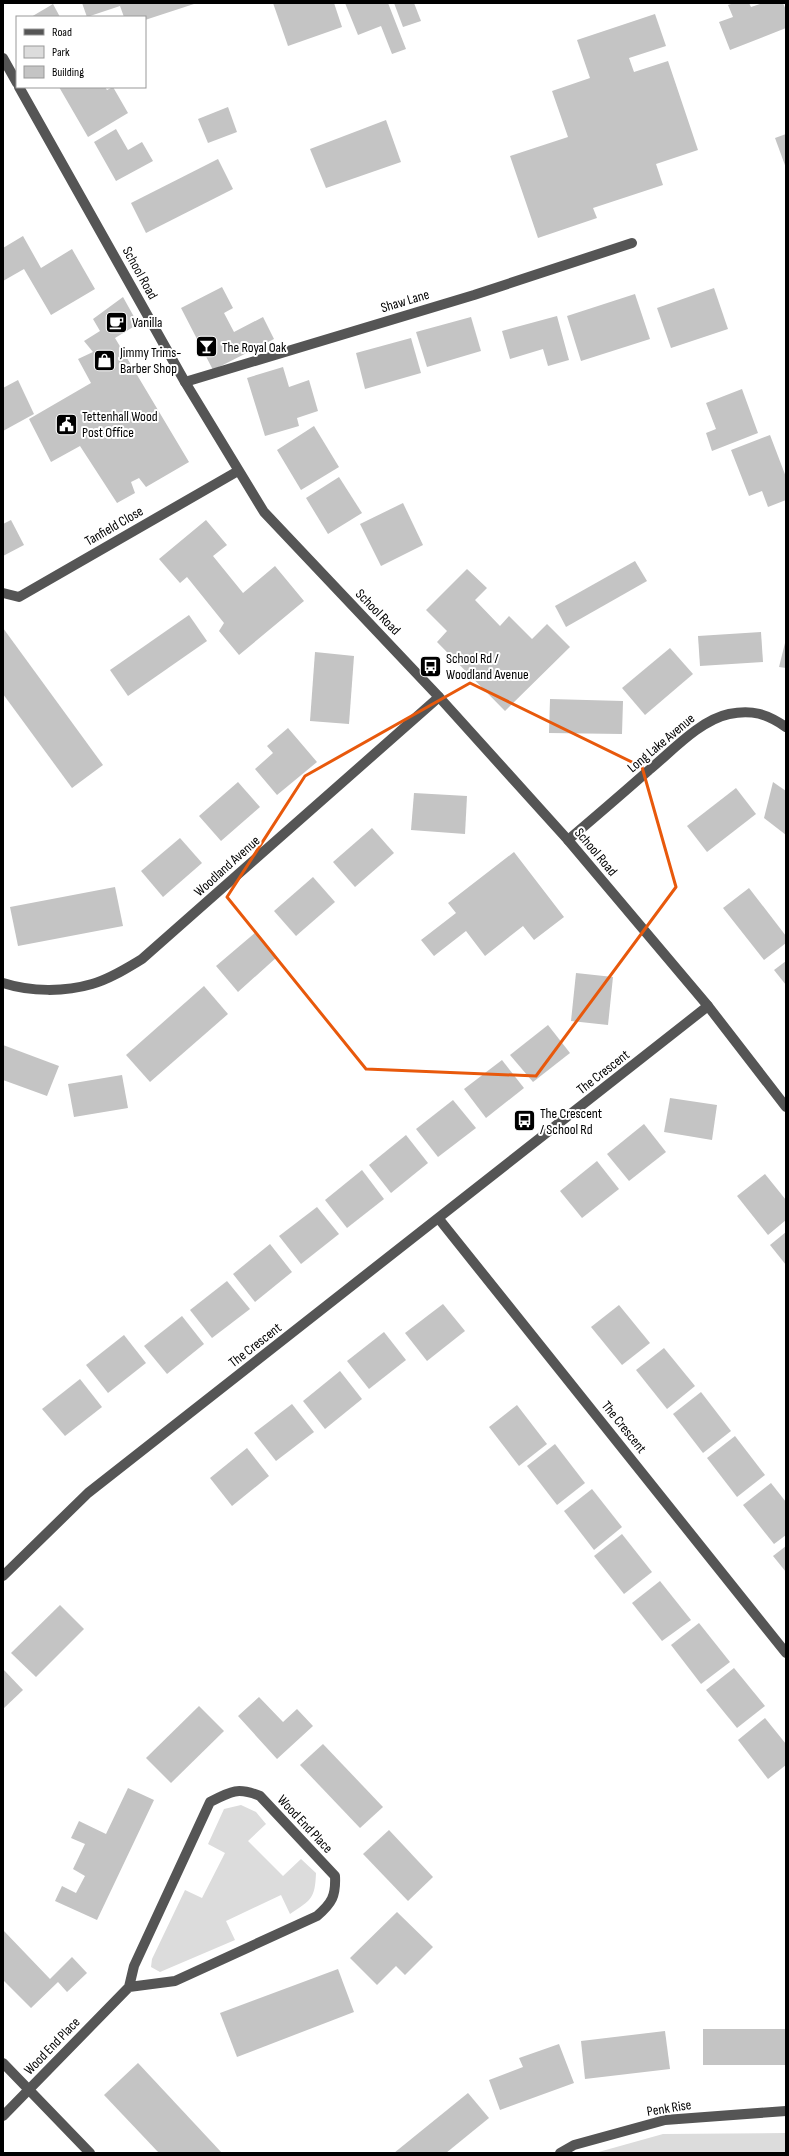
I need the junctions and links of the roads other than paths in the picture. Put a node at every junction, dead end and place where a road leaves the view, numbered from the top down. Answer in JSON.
{"nodes":[{"id":1,"x":3,"y":58,"type":"edge"},
{"id":2,"x":16,"y":81,"type":"edge"},
{"id":3,"x":21,"y":88,"type":"edge"},
{"id":4,"x":632,"y":243,"type":"dead end"},
{"id":5,"x":185,"y":382,"type":"junction"},
{"id":6,"x":238,"y":471,"type":"junction"},
{"id":7,"x":3,"y":593,"type":"edge"},
{"id":8,"x":438,"y":696,"type":"junction"},
{"id":9,"x":786,"y":727,"type":"edge"},
{"id":10,"x":568,"y":840,"type":"junction"},
{"id":11,"x":3,"y":983,"type":"edge"},
{"id":12,"x":708,"y":1006,"type":"junction"},
{"id":13,"x":786,"y":1107,"type":"edge"},
{"id":14,"x":439,"y":1219,"type":"junction"},
{"id":15,"x":3,"y":1576,"type":"edge"},
{"id":16,"x":786,"y":1653,"type":"edge"},
{"id":17,"x":129,"y":1987,"type":"junction"},
{"id":18,"x":3,"y":2063,"type":"edge"},
{"id":19,"x":28,"y":2090,"type":"junction"},
{"id":20,"x":786,"y":2111,"type":"edge"},
{"id":21,"x":3,"y":2116,"type":"edge"},
{"id":22,"x":90,"y":2153,"type":"edge"},
{"id":23,"x":560,"y":2153,"type":"edge"}],
"edges":[{"from":1,"to":2,"type":"street"},
{"from":3,"to":5,"type":"street","name":"School Road"},
{"from":4,"to":5,"type":"street","name":"Shaw Lane"},
{"from":5,"to":6,"type":"street","name":"School Road"},
{"from":6,"to":7,"type":"street","name":"Tanfield Close"},
{"from":6,"to":8,"type":"street","name":"School Road"},
{"from":8,"to":10,"type":"street","name":"School Road"},
{"from":8,"to":11,"type":"street","name":"Woodland Avenue"},
{"from":9,"to":10,"type":"street","name":"Long Lake Avenue"},
{"from":10,"to":12,"type":"street","name":"School Road"},
{"from":12,"to":13,"type":"street","name":"School Road"},
{"from":12,"to":14,"type":"street","name":"The Crescent"},
{"from":14,"to":15,"type":"street","name":"The Crescent"},
{"from":14,"to":16,"type":"street","name":"The Crescent"},
{"from":17,"to":17,"type":"street","name":"Wood End Place"},
{"from":17,"to":19,"type":"street","name":"Wood End Place"},
{"from":18,"to":19,"type":"street"},
{"from":19,"to":21,"type":"street","name":"Wood End Place"},
{"from":19,"to":22,"type":"street"},
{"from":20,"to":23,"type":"street","name":"Penk Rise"}]}
